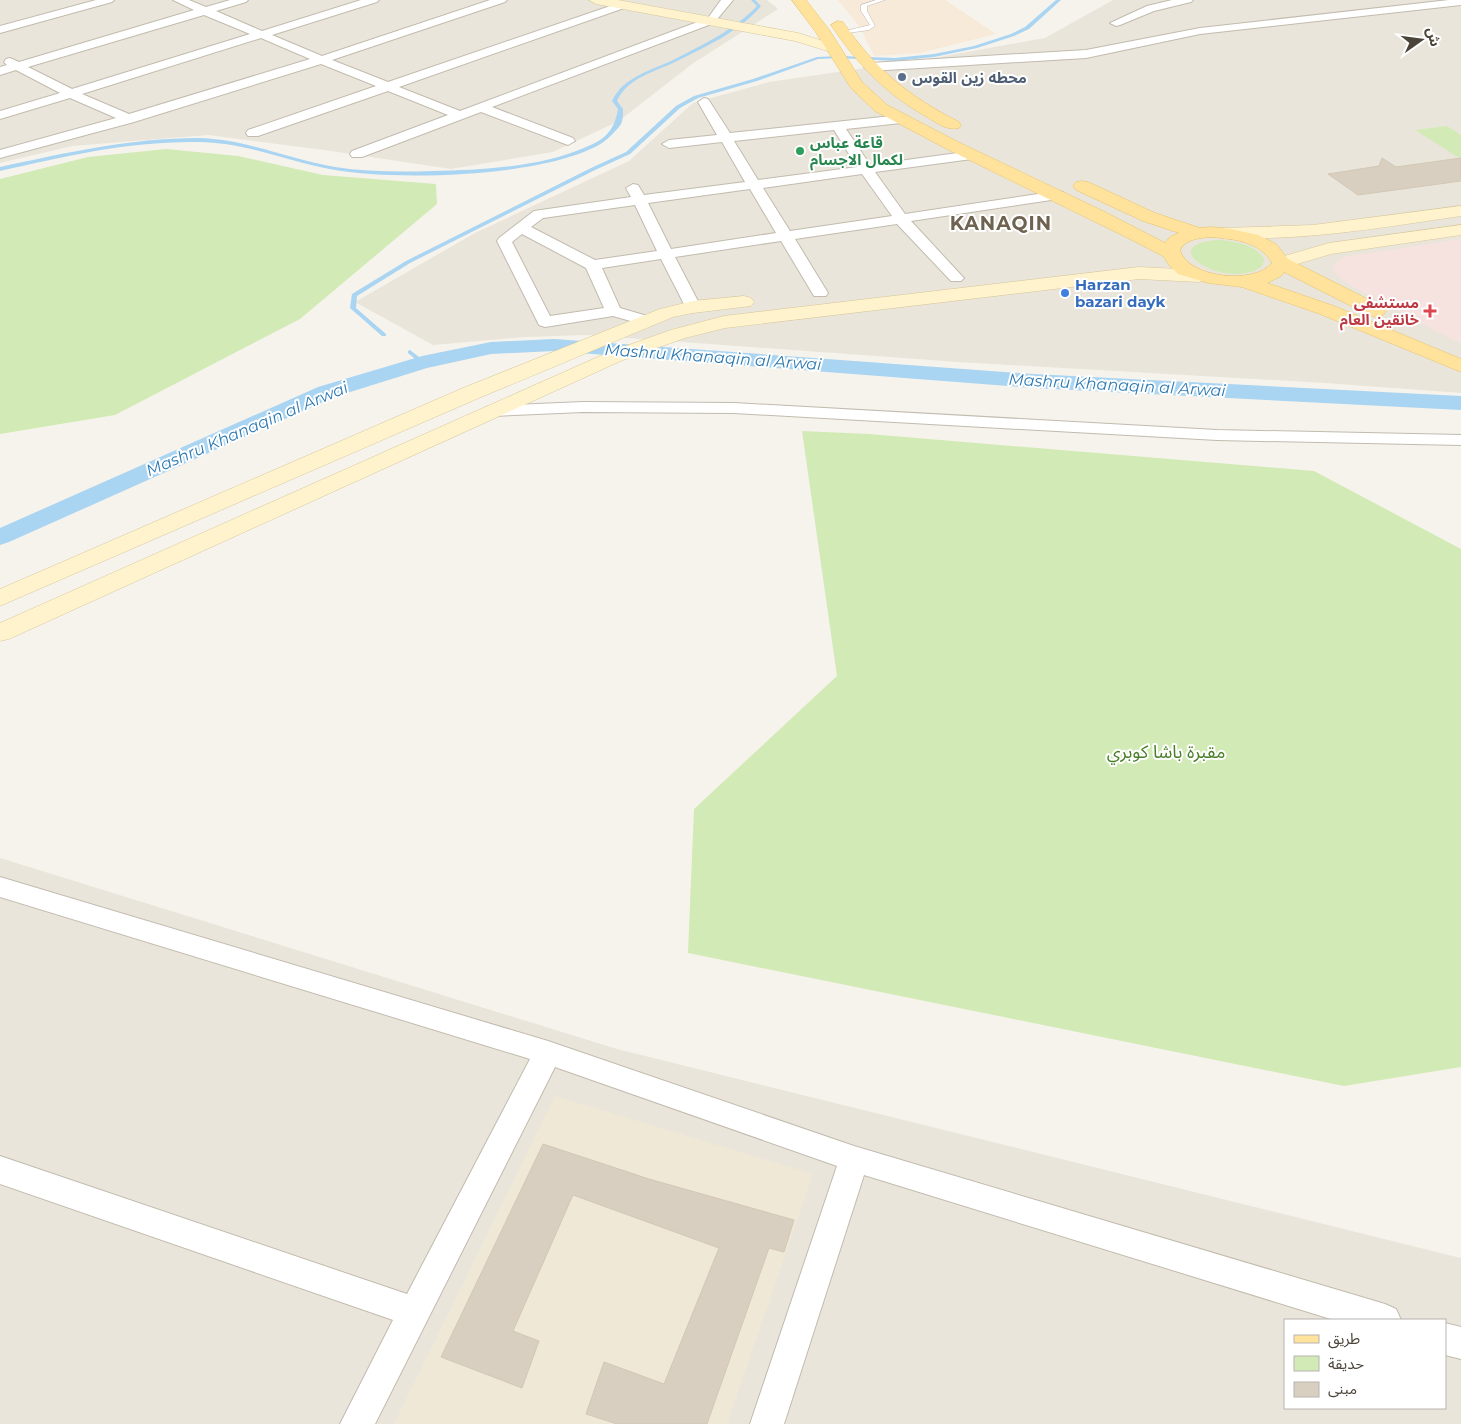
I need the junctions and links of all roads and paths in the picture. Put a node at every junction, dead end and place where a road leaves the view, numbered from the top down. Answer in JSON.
{"nodes":[{"id":1,"x":108,"y":0,"type":"edge"},
{"id":2,"x":178,"y":0,"type":"edge"},
{"id":3,"x":242,"y":0,"type":"edge"},
{"id":4,"x":373,"y":0,"type":"edge"},
{"id":5,"x":501,"y":0,"type":"edge"},
{"id":6,"x":596,"y":0,"type":"edge"},
{"id":7,"x":727,"y":0,"type":"edge"},
{"id":8,"x":799,"y":0,"type":"edge"},
{"id":9,"x":882,"y":0,"type":"edge"},
{"id":10,"x":1187,"y":0,"type":"edge"},
{"id":11,"x":621,"y":2,"type":"edge"},
{"id":12,"x":1461,"y":2,"type":"edge"},
{"id":13,"x":205,"y":11,"type":"junction"},
{"id":14,"x":832,"y":18,"type":"dead end"},
{"id":15,"x":715,"y":20,"type":"junction"},
{"id":16,"x":1116,"y":23,"type":"dead end"},
{"id":17,"x":0,"y":30,"type":"edge"},
{"id":18,"x":263,"y":34,"type":"junction"},
{"id":19,"x":835,"y":50,"type":"junction"},
{"id":20,"x":858,"y":52,"type":"junction"},
{"id":21,"x":0,"y":57,"type":"edge"},
{"id":22,"x":322,"y":60,"type":"junction"},
{"id":23,"x":17,"y":66,"type":"junction"},
{"id":24,"x":0,"y":71,"type":"edge"},
{"id":25,"x":390,"y":87,"type":"junction"},
{"id":26,"x":72,"y":94,"type":"junction"},
{"id":27,"x":910,"y":101,"type":"junction"},
{"id":28,"x":704,"y":102,"type":"dead end"},
{"id":29,"x":482,"y":108,"type":"junction"},
{"id":30,"x":881,"y":108,"type":"junction"},
{"id":31,"x":0,"y":116,"type":"edge"},
{"id":32,"x":462,"y":116,"type":"junction"},
{"id":33,"x":129,"y":119,"type":"junction"},
{"id":34,"x":901,"y":119,"type":"junction"},
{"id":35,"x":838,"y":126,"type":"junction"},
{"id":36,"x":966,"y":132,"type":"dead end"},
{"id":37,"x":253,"y":133,"type":"dead end"},
{"id":38,"x":726,"y":138,"type":"junction"},
{"id":39,"x":568,"y":141,"type":"dead end"},
{"id":40,"x":669,"y":144,"type":"dead end"},
{"id":41,"x":1008,"y":152,"type":"dead end"},
{"id":42,"x":0,"y":154,"type":"edge"},
{"id":43,"x":357,"y":154,"type":"dead end"},
{"id":44,"x":979,"y":158,"type":"junction"},
{"id":45,"x":866,"y":170,"type":"junction"},
{"id":46,"x":1069,"y":181,"type":"dead end"},
{"id":47,"x":754,"y":185,"type":"junction"},
{"id":48,"x":635,"y":194,"type":"junction"},
{"id":49,"x":1058,"y":195,"type":"junction"},
{"id":50,"x":1461,"y":211,"type":"edge"},
{"id":51,"x":902,"y":220,"type":"junction"},
{"id":52,"x":520,"y":227,"type":"junction"},
{"id":53,"x":1461,"y":230,"type":"edge"},
{"id":54,"x":1198,"y":233,"type":"junction"},
{"id":55,"x":1224,"y":233,"type":"junction"},
{"id":56,"x":786,"y":237,"type":"junction"},
{"id":57,"x":1170,"y":253,"type":"junction"},
{"id":58,"x":667,"y":254,"type":"junction"},
{"id":59,"x":1281,"y":263,"type":"junction"},
{"id":60,"x":593,"y":265,"type":"junction"},
{"id":61,"x":1199,"y":276,"type":"junction"},
{"id":62,"x":956,"y":278,"type":"junction"},
{"id":63,"x":1245,"y":282,"type":"junction"},
{"id":64,"x":820,"y":293,"type":"junction"},
{"id":65,"x":693,"y":307,"type":"junction"},
{"id":66,"x":613,"y":311,"type":"junction"},
{"id":67,"x":648,"y":321,"type":"junction"},
{"id":68,"x":1407,"y":324,"type":"dead end"},
{"id":69,"x":708,"y":325,"type":"junction"},
{"id":70,"x":1461,"y":366,"type":"edge"},
{"id":71,"x":492,"y":411,"type":"junction"},
{"id":72,"x":1461,"y":440,"type":"edge"},
{"id":73,"x":0,"y":598,"type":"edge"},
{"id":74,"x":0,"y":632,"type":"edge"},
{"id":75,"x":0,"y":887,"type":"edge"},
{"id":76,"x":548,"y":1053,"type":"junction"},
{"id":77,"x":854,"y":1159,"type":"junction"},
{"id":78,"x":0,"y":1170,"type":"edge"},
{"id":79,"x":415,"y":1312,"type":"junction"},
{"id":80,"x":1382,"y":1319,"type":"edge"},
{"id":81,"x":1446,"y":1338,"type":"edge"},
{"id":82,"x":1461,"y":1344,"type":"edge"},
{"id":83,"x":357,"y":1424,"type":"edge"},
{"id":84,"x":767,"y":1424,"type":"edge"}],
"edges":[{"from":1,"to":17,"type":"street"},
{"from":2,"to":13,"type":"street"},
{"from":3,"to":13,"type":"street"},
{"from":4,"to":18,"type":"street"},
{"from":5,"to":22,"type":"street"},
{"from":6,"to":11,"type":"main road"},
{"from":7,"to":15,"type":"street"},
{"from":8,"to":19,"type":"main road"},
{"from":9,"to":20,"type":"lane"},
{"from":10,"to":16,"type":"street"},
{"from":11,"to":15,"type":"main road"},
{"from":11,"to":25,"type":"street"},
{"from":12,"to":20,"type":"street"},
{"from":13,"to":18,"type":"street"},
{"from":13,"to":23,"type":"street"},
{"from":14,"to":20,"type":"main road"},
{"from":15,"to":19,"type":"main road"},
{"from":15,"to":29,"type":"street"},
{"from":18,"to":22,"type":"street"},
{"from":18,"to":26,"type":"street"},
{"from":19,"to":20,"type":"main road"},
{"from":19,"to":30,"type":"main road"},
{"from":20,"to":27,"type":"main road"},
{"from":21,"to":23,"type":"street"},
{"from":22,"to":25,"type":"street"},
{"from":22,"to":33,"type":"street"},
{"from":23,"to":24,"type":"street"},
{"from":23,"to":26,"type":"street"},
{"from":25,"to":32,"type":"street"},
{"from":25,"to":37,"type":"street"},
{"from":26,"to":31,"type":"street"},
{"from":26,"to":33,"type":"street"},
{"from":27,"to":30,"type":"main road"},
{"from":27,"to":36,"type":"main road"},
{"from":28,"to":38,"type":"street"},
{"from":29,"to":32,"type":"street"},
{"from":29,"to":39,"type":"street"},
{"from":30,"to":34,"type":"main road"},
{"from":32,"to":43,"type":"street"},
{"from":33,"to":42,"type":"street"},
{"from":34,"to":35,"type":"street"},
{"from":34,"to":44,"type":"main road"},
{"from":35,"to":38,"type":"street"},
{"from":35,"to":45,"type":"street"},
{"from":38,"to":40,"type":"street"},
{"from":38,"to":47,"type":"street"},
{"from":41,"to":44,"type":"main road"},
{"from":44,"to":45,"type":"street"},
{"from":44,"to":49,"type":"main road"},
{"from":45,"to":47,"type":"street"},
{"from":45,"to":51,"type":"street"},
{"from":46,"to":54,"type":"main road"},
{"from":47,"to":48,"type":"street"},
{"from":47,"to":56,"type":"street"},
{"from":48,"to":52,"type":"street"},
{"from":48,"to":58,"type":"street"},
{"from":49,"to":51,"type":"street"},
{"from":49,"to":57,"type":"main road"},
{"from":50,"to":55,"type":"main road"},
{"from":51,"to":56,"type":"street"},
{"from":51,"to":62,"type":"street"},
{"from":52,"to":60,"type":"street"},
{"from":52,"to":66,"type":"street"},
{"from":53,"to":59,"type":"main road"},
{"from":54,"to":55,"type":"main road"},
{"from":54,"to":57,"type":"main road"},
{"from":55,"to":59,"type":"main road"},
{"from":56,"to":58,"type":"street"},
{"from":56,"to":64,"type":"street"},
{"from":57,"to":61,"type":"main road"},
{"from":57,"to":62,"type":"main road"},
{"from":58,"to":60,"type":"street"},
{"from":58,"to":65,"type":"street"},
{"from":59,"to":63,"type":"main road"},
{"from":59,"to":68,"type":"main road"},
{"from":60,"to":66,"type":"street"},
{"from":61,"to":63,"type":"main road"},
{"from":61,"to":69,"type":"main road"},
{"from":62,"to":64,"type":"main road"},
{"from":63,"to":70,"type":"main road"},
{"from":64,"to":65,"type":"main road"},
{"from":65,"to":67,"type":"main road"},
{"from":65,"to":69,"type":"main road"},
{"from":66,"to":67,"type":"street"},
{"from":67,"to":73,"type":"main road"},
{"from":69,"to":71,"type":"main road"},
{"from":71,"to":72,"type":"street"},
{"from":71,"to":74,"type":"main road"},
{"from":75,"to":76,"type":"street"},
{"from":76,"to":77,"type":"street"},
{"from":76,"to":79,"type":"street"},
{"from":77,"to":80,"type":"street"},
{"from":77,"to":84,"type":"street"},
{"from":78,"to":79,"type":"street"},
{"from":79,"to":83,"type":"street"},
{"from":81,"to":82,"type":"street"}]}
